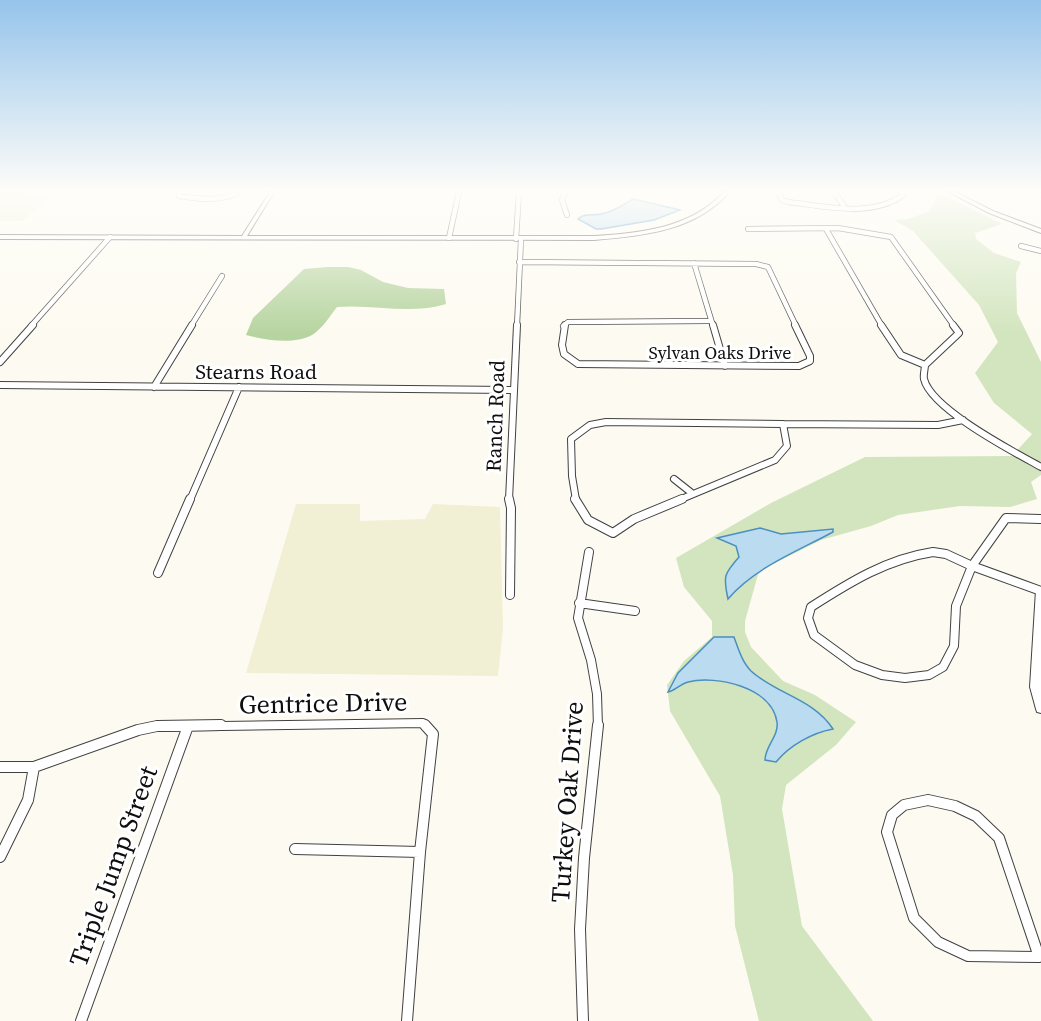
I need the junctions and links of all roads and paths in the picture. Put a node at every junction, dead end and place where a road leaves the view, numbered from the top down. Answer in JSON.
{"nodes":[{"id":1,"x":518,"y":239,"type":"edge"},
{"id":2,"x":108,"y":240,"type":"edge"},
{"id":3,"x":832,"y":240,"type":"edge"},
{"id":4,"x":893,"y":240,"type":"edge"},
{"id":5,"x":1021,"y":246,"type":"dead end"},
{"id":6,"x":1041,"y":251,"type":"edge"},
{"id":7,"x":519,"y":262,"type":"junction"},
{"id":8,"x":694,"y":263,"type":"junction"},
{"id":9,"x":222,"y":276,"type":"dead end"},
{"id":10,"x":709,"y":321,"type":"junction"},
{"id":11,"x":0,"y":362,"type":"edge"},
{"id":12,"x":925,"y":365,"type":"junction"},
{"id":13,"x":725,"y":366,"type":"junction"},
{"id":14,"x":0,"y":385,"type":"edge"},
{"id":15,"x":154,"y":387,"type":"junction"},
{"id":16,"x":239,"y":387,"type":"junction"},
{"id":17,"x":512,"y":390,"type":"junction"},
{"id":18,"x":963,"y":420,"type":"junction"},
{"id":19,"x":783,"y":423,"type":"junction"},
{"id":20,"x":1041,"y":466,"type":"edge"},
{"id":21,"x":674,"y":479,"type":"dead end"},
{"id":22,"x":693,"y":495,"type":"junction"},
{"id":23,"x":1040,"y":519,"type":"edge"},
{"id":24,"x":589,"y":552,"type":"dead end"},
{"id":25,"x":972,"y":566,"type":"junction"},
{"id":26,"x":158,"y":573,"type":"dead end"},
{"id":27,"x":1041,"y":591,"type":"edge"},
{"id":28,"x":510,"y":595,"type":"dead end"},
{"id":29,"x":579,"y":603,"type":"junction"},
{"id":30,"x":635,"y":611,"type":"dead end"},
{"id":31,"x":1041,"y":709,"type":"edge"},
{"id":32,"x":188,"y":726,"type":"junction"},
{"id":33,"x":0,"y":767,"type":"edge"},
{"id":34,"x":34,"y":767,"type":"junction"},
{"id":35,"x":295,"y":849,"type":"dead end"},
{"id":36,"x":420,"y":852,"type":"junction"},
{"id":37,"x":0,"y":857,"type":"edge"},
{"id":38,"x":1040,"y":960,"type":"edge"},
{"id":39,"x":81,"y":1021,"type":"edge"},
{"id":40,"x":407,"y":1021,"type":"edge"},
{"id":41,"x":583,"y":1021,"type":"edge"}],
"edges":[{"from":1,"to":7,"type":"street","name":"Ranch Road"},
{"from":2,"to":11,"type":"street"},
{"from":3,"to":12,"type":"street"},
{"from":4,"to":12,"type":"street"},
{"from":5,"to":6,"type":"street"},
{"from":7,"to":8,"type":"street","name":"Sylvan Oaks Drive"},
{"from":7,"to":17,"type":"street","name":"Ranch Road"},
{"from":8,"to":10,"type":"street"},
{"from":8,"to":13,"type":"street","name":"Sylvan Oaks Drive"},
{"from":9,"to":15,"type":"street"},
{"from":10,"to":13,"type":"street"},
{"from":10,"to":13,"type":"street","name":"Sylvan Oaks Drive"},
{"from":12,"to":18,"type":"street"},
{"from":14,"to":15,"type":"street","name":"Stearns Road"},
{"from":15,"to":16,"type":"street","name":"Stearns Road"},
{"from":16,"to":17,"type":"street","name":"Stearns Road"},
{"from":16,"to":26,"type":"street"},
{"from":17,"to":28,"type":"street","name":"Ranch Road"},
{"from":18,"to":19,"type":"street"},
{"from":18,"to":20,"type":"street"},
{"from":19,"to":22,"type":"street"},
{"from":19,"to":22,"type":"street"},
{"from":21,"to":22,"type":"street"},
{"from":23,"to":25,"type":"street"},
{"from":24,"to":29,"type":"street","name":"Turkey Oak Drive"},
{"from":25,"to":25,"type":"street"},
{"from":25,"to":27,"type":"street"},
{"from":27,"to":31,"type":"street"},
{"from":29,"to":30,"type":"street"},
{"from":29,"to":41,"type":"street","name":"Turkey Oak Drive"},
{"from":32,"to":34,"type":"street","name":"Gentrice Drive"},
{"from":32,"to":36,"type":"street","name":"Gentrice Drive"},
{"from":32,"to":39,"type":"street","name":"Triple Jump Street"},
{"from":33,"to":34,"type":"street","name":"Gentrice Drive"},
{"from":34,"to":37,"type":"street"},
{"from":35,"to":36,"type":"street"},
{"from":36,"to":40,"type":"street","name":"Gentrice Drive"},
{"from":38,"to":38,"type":"street"}]}
